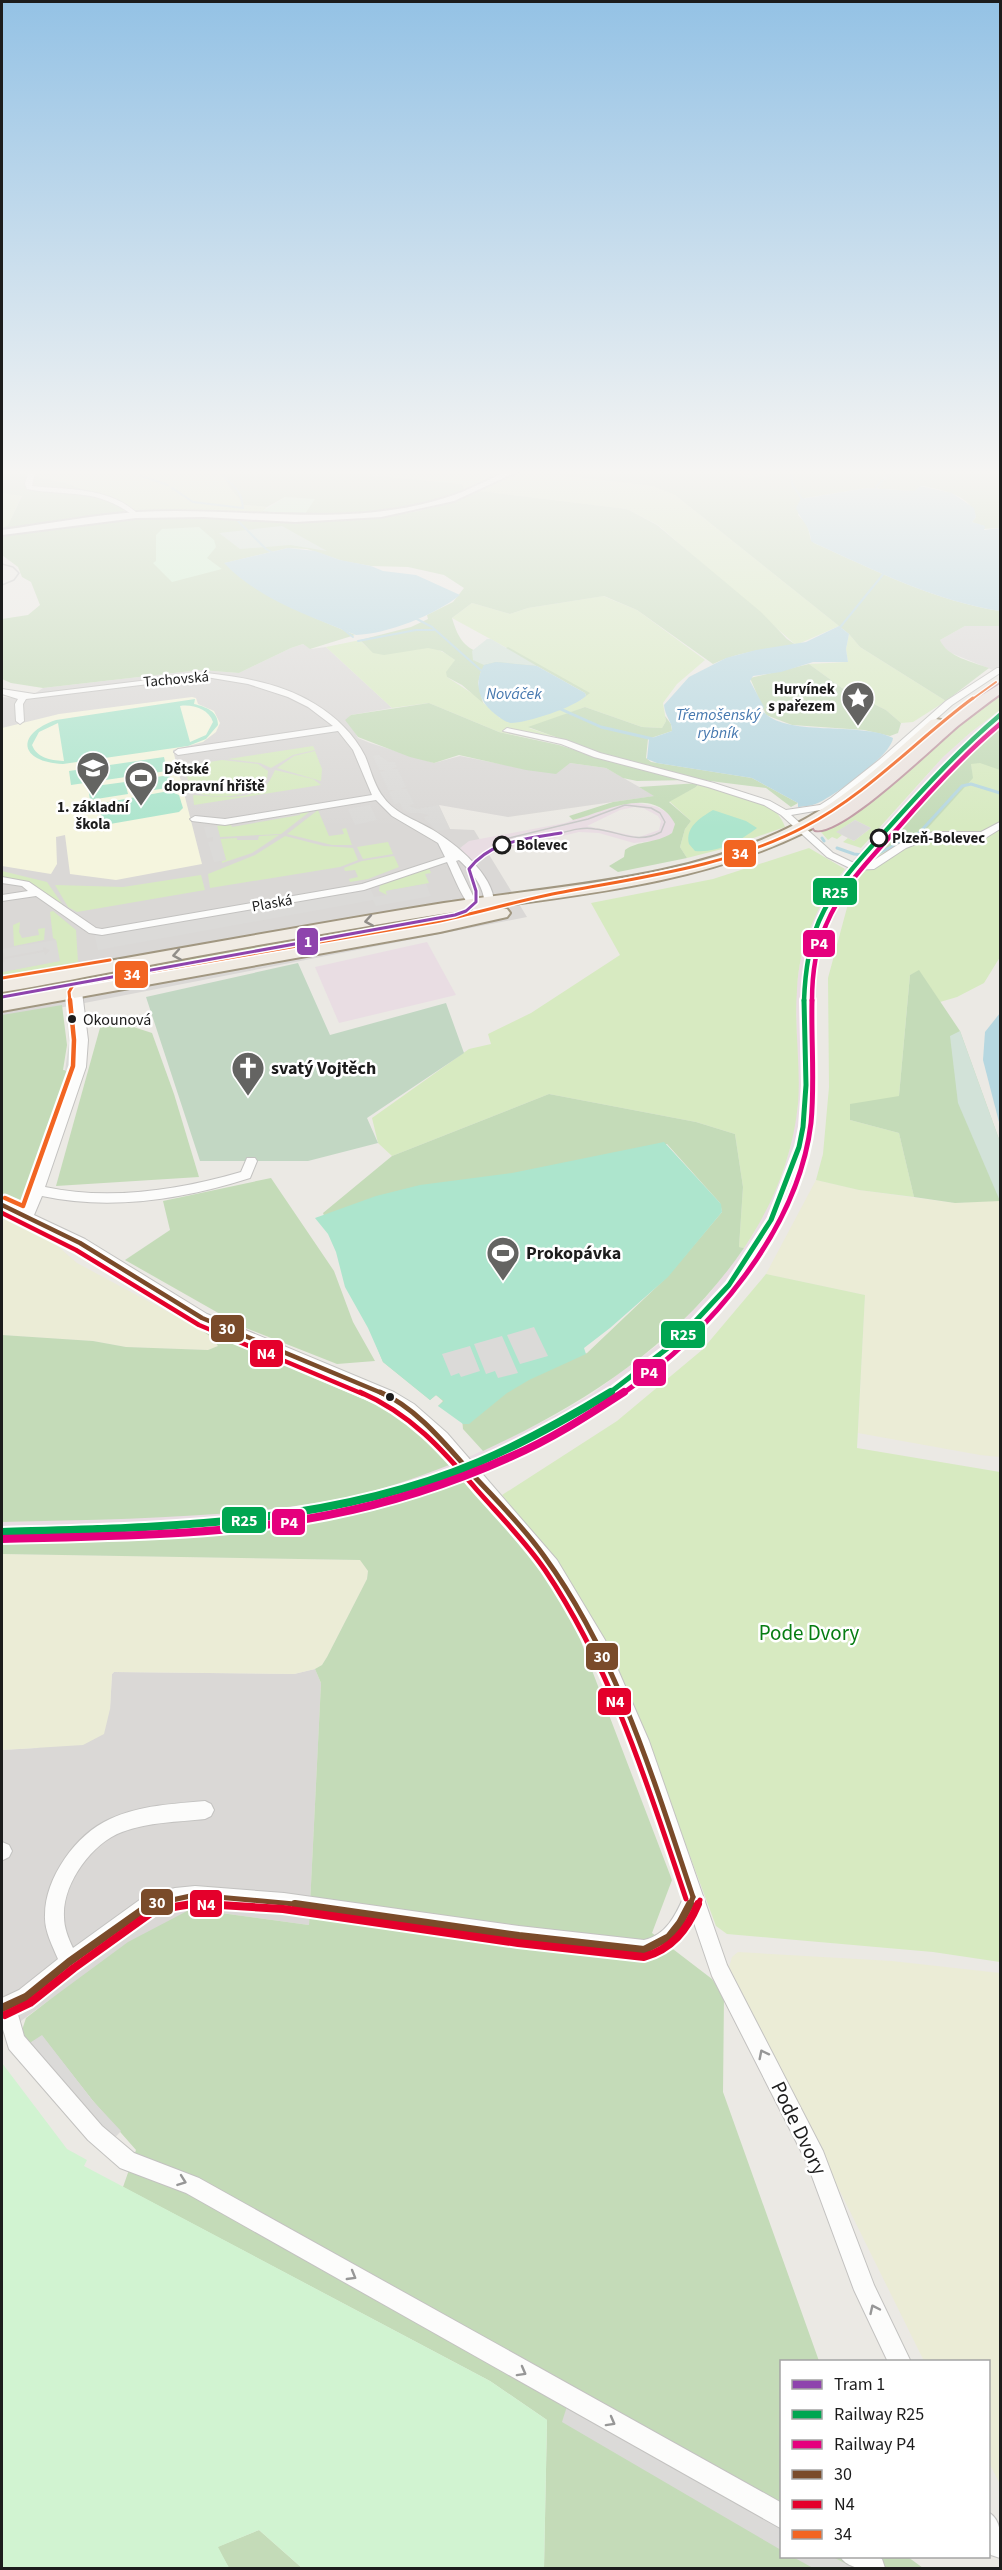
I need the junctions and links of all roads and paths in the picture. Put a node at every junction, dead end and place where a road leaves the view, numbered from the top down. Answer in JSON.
{"nodes":[{"id":1,"x":1000,"y":670,"type":"edge"},
{"id":2,"x":1000,"y":678,"type":"edge"},
{"id":3,"x":1000,"y":688,"type":"edge"},
{"id":4,"x":2,"y":692,"type":"edge"},
{"id":5,"x":23,"y":697,"type":"junction"},
{"id":6,"x":20,"y":721,"type":"dead end"},
{"id":7,"x":941,"y":725,"type":"junction"},
{"id":8,"x":339,"y":728,"type":"junction"},
{"id":9,"x":507,"y":731,"type":"dead end"},
{"id":10,"x":178,"y":752,"type":"dead end"},
{"id":11,"x":378,"y":797,"type":"junction"},
{"id":12,"x":200,"y":806,"type":"dead end"},
{"id":13,"x":784,"y":813,"type":"junction"},
{"id":14,"x":1000,"y":825,"type":"edge"},
{"id":15,"x":809,"y":830,"type":"junction"},
{"id":16,"x":457,"y":857,"type":"junction"},
{"id":17,"x":2,"y":880,"type":"edge"},
{"id":18,"x":35,"y":893,"type":"junction"},
{"id":19,"x":2,"y":898,"type":"edge"},
{"id":20,"x":472,"y":904,"type":"junction"},
{"id":21,"x":489,"y":909,"type":"junction"},
{"id":22,"x":2,"y":986,"type":"edge"},
{"id":23,"x":76,"y":992,"type":"junction"},
{"id":24,"x":2,"y":1005,"type":"edge"},
{"id":25,"x":251,"y":1161,"type":"dead end"},
{"id":26,"x":38,"y":1190,"type":"junction"},
{"id":27,"x":2,"y":1205,"type":"edge"},
{"id":28,"x":27,"y":1216,"type":"junction"},
{"id":29,"x":205,"y":1810,"type":"dead end"},
{"id":30,"x":693,"y":1897,"type":"junction"},
{"id":31,"x":69,"y":1962,"type":"junction"},
{"id":32,"x":4,"y":2008,"type":"edge"},
{"id":33,"x":900,"y":2360,"type":"edge"},
{"id":34,"x":780,"y":2516,"type":"edge"},
{"id":35,"x":990,"y":2528,"type":"edge"},
{"id":36,"x":1000,"y":2546,"type":"edge"},
{"id":37,"x":856,"y":2558,"type":"edge"},
{"id":38,"x":873,"y":2568,"type":"edge"}],
"edges":[{"from":1,"to":13,"type":"street"},
{"from":2,"to":7,"type":"highway"},
{"from":3,"to":7,"type":"highway"},
{"from":4,"to":5,"type":"street","name":"Tachovská"},
{"from":5,"to":6,"type":"street"},
{"from":5,"to":8,"type":"street","name":"Tachovská"},
{"from":7,"to":15,"type":"highway","name":"Plaská"},
{"from":8,"to":10,"type":"street"},
{"from":8,"to":11,"type":"street","name":"Tachovská"},
{"from":9,"to":13,"type":"street"},
{"from":11,"to":12,"type":"street"},
{"from":11,"to":16,"type":"street","name":"Tachovská"},
{"from":13,"to":15,"type":"street"},
{"from":14,"to":15,"type":"street"},
{"from":15,"to":21,"type":"main road","name":"Plaská"},
{"from":16,"to":18,"type":"street","name":"Plaská"},
{"from":16,"to":20,"type":"street","name":"Tachovská"},
{"from":16,"to":21,"type":"street"},
{"from":17,"to":18,"type":"street","name":"Plaská"},
{"from":18,"to":19,"type":"street"},
{"from":20,"to":21,"type":"main road","name":"Plaská"},
{"from":20,"to":22,"type":"main road","name":"Plaská","one_way":true},
{"from":21,"to":23,"type":"main road","name":"Plaská"},
{"from":23,"to":24,"type":"main road","name":"Plaská"},
{"from":23,"to":26,"type":"street"},
{"from":25,"to":26,"type":"street"},
{"from":26,"to":28,"type":"street"},
{"from":27,"to":28,"type":"street","name":"Pode Dvory"},
{"from":28,"to":30,"type":"street","name":"Pode Dvory"},
{"from":29,"to":31,"type":"street"},
{"from":30,"to":31,"type":"street"},
{"from":33,"to":30,"type":"street","name":"Pode Dvory","one_way":true},
{"from":31,"to":32,"type":"street"},
{"from":32,"to":34,"type":"street","one_way":true},
{"from":35,"to":36,"type":"street"},
{"from":37,"to":38,"type":"street"}]}
